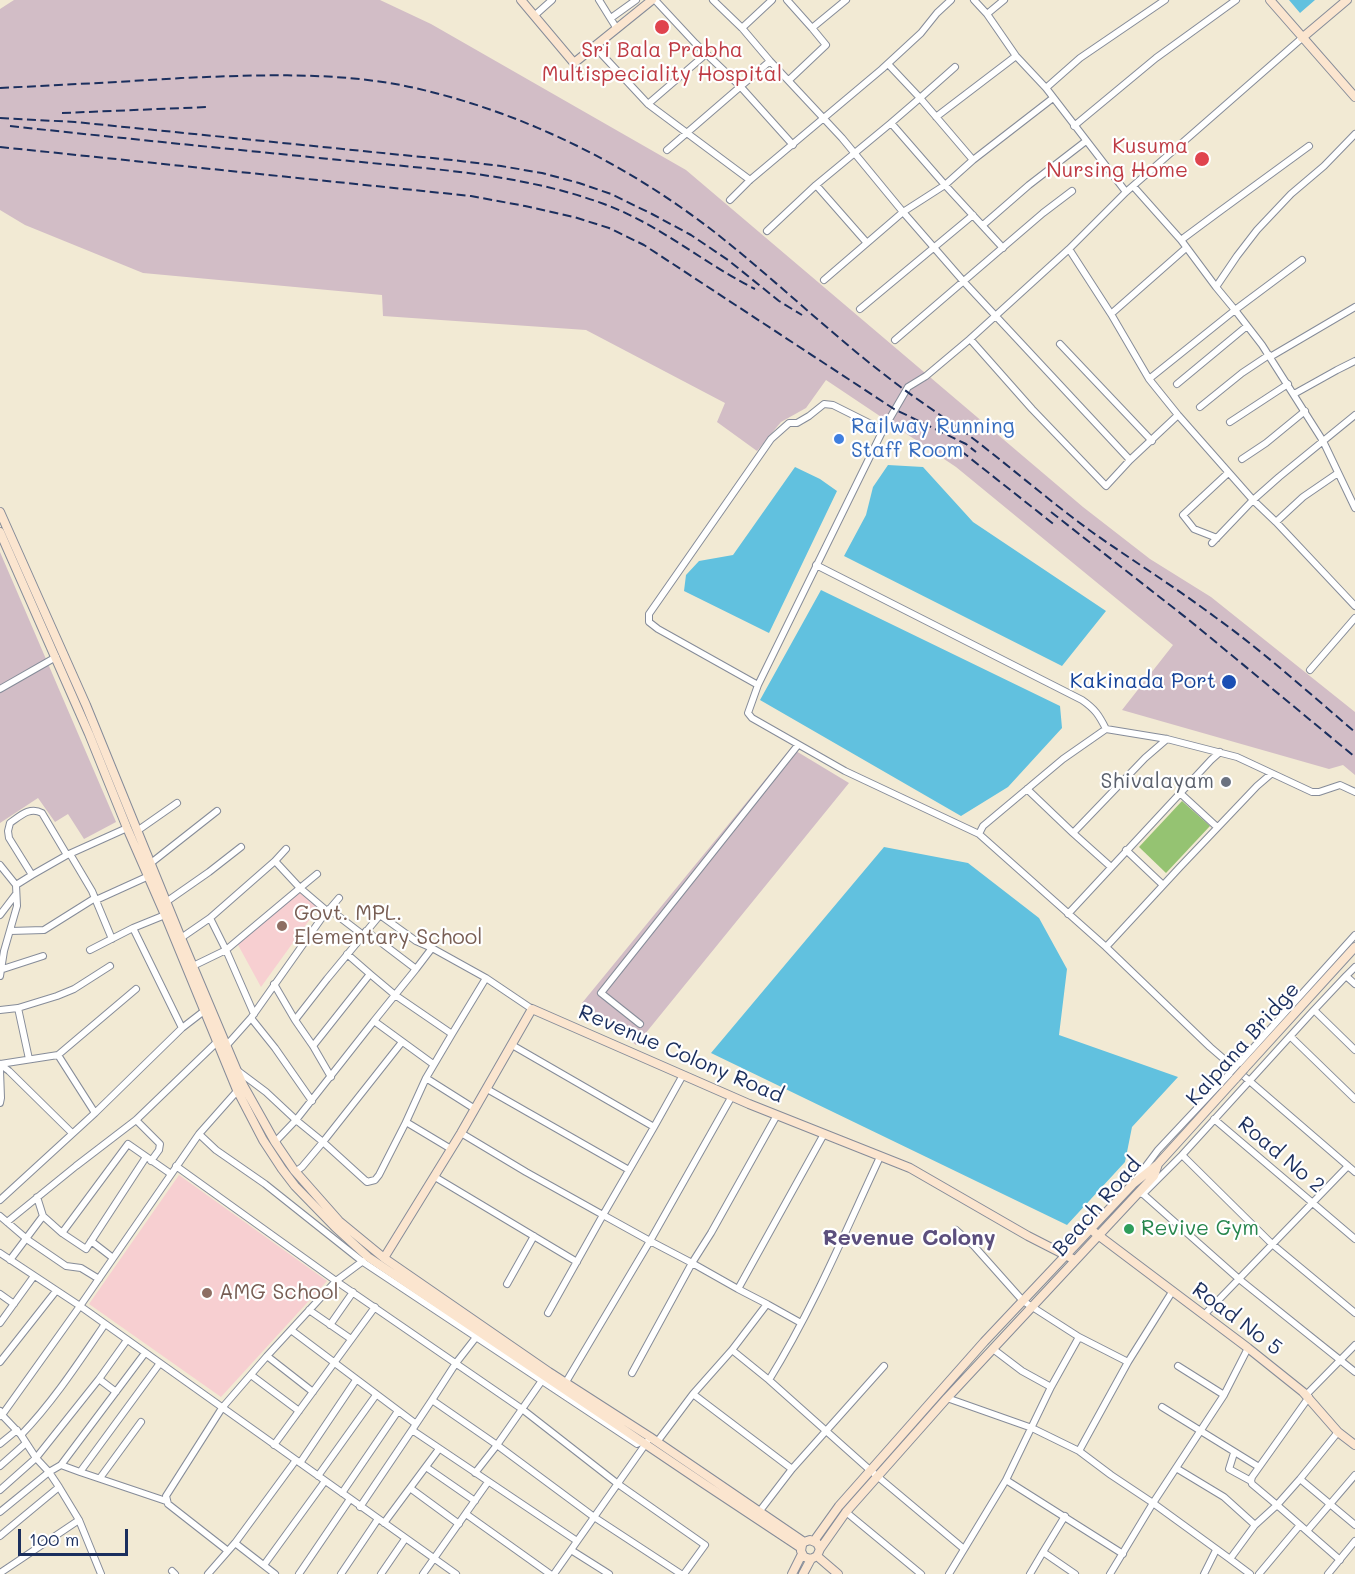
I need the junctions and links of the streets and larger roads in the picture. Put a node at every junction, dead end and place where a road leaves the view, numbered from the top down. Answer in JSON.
{"nodes":[{"id":1,"x":521,"y":0,"type":"edge"},
{"id":2,"x":552,"y":0,"type":"edge"},
{"id":3,"x":599,"y":0,"type":"edge"},
{"id":4,"x":636,"y":0,"type":"edge"},
{"id":5,"x":654,"y":0,"type":"edge"},
{"id":6,"x":713,"y":0,"type":"edge"},
{"id":7,"x":772,"y":0,"type":"edge"},
{"id":8,"x":787,"y":0,"type":"edge"},
{"id":9,"x":846,"y":0,"type":"edge"},
{"id":10,"x":951,"y":0,"type":"edge"},
{"id":11,"x":974,"y":0,"type":"edge"},
{"id":12,"x":1004,"y":0,"type":"edge"},
{"id":13,"x":1165,"y":0,"type":"edge"},
{"id":14,"x":1236,"y":0,"type":"edge"},
{"id":15,"x":1270,"y":0,"type":"edge"},
{"id":16,"x":1347,"y":0,"type":"edge"},
{"id":17,"x":987,"y":14,"type":"junction"},
{"id":18,"x":534,"y":15,"type":"junction"},
{"id":19,"x":611,"y":18,"type":"junction"},
{"id":20,"x":742,"y":28,"type":"junction"},
{"id":21,"x":812,"y":28,"type":"junction"},
{"id":22,"x":617,"y":29,"type":"junction"},
{"id":23,"x":1302,"y":38,"type":"junction"},
{"id":24,"x":595,"y":47,"type":"junction"},
{"id":25,"x":706,"y":54,"type":"junction"},
{"id":26,"x":1016,"y":56,"type":"junction"},
{"id":27,"x":770,"y":61,"type":"junction"},
{"id":28,"x":888,"y":64,"type":"junction"},
{"id":29,"x":954,"y":67,"type":"dead end"},
{"id":30,"x":789,"y":80,"type":"junction"},
{"id":31,"x":740,"y":86,"type":"junction"},
{"id":32,"x":1046,"y":88,"type":"junction"},
{"id":33,"x":1355,"y":97,"type":"edge"},
{"id":34,"x":920,"y":98,"type":"junction"},
{"id":35,"x":1053,"y":98,"type":"junction"},
{"id":36,"x":648,"y":104,"type":"junction"},
{"id":37,"x":936,"y":117,"type":"junction"},
{"id":38,"x":824,"y":118,"type":"junction"},
{"id":39,"x":891,"y":123,"type":"junction"},
{"id":40,"x":1074,"y":126,"type":"junction"},
{"id":41,"x":687,"y":132,"type":"junction"},
{"id":42,"x":1355,"y":134,"type":"edge"},
{"id":43,"x":1086,"y":141,"type":"junction"},
{"id":44,"x":793,"y":145,"type":"junction"},
{"id":45,"x":1309,"y":146,"type":"dead end"},
{"id":46,"x":667,"y":150,"type":"dead end"},
{"id":47,"x":855,"y":152,"type":"junction"},
{"id":48,"x":972,"y":160,"type":"junction"},
{"id":49,"x":750,"y":180,"type":"junction"},
{"id":50,"x":816,"y":185,"type":"junction"},
{"id":51,"x":945,"y":185,"type":"junction"},
{"id":52,"x":1133,"y":186,"type":"junction"},
{"id":53,"x":1072,"y":191,"type":"dead end"},
{"id":54,"x":1126,"y":192,"type":"junction"},
{"id":55,"x":730,"y":200,"type":"dead end"},
{"id":56,"x":903,"y":212,"type":"junction"},
{"id":57,"x":973,"y":215,"type":"junction"},
{"id":58,"x":983,"y":225,"type":"junction"},
{"id":59,"x":767,"y":231,"type":"dead end"},
{"id":60,"x":1181,"y":240,"type":"junction"},
{"id":61,"x":867,"y":243,"type":"junction"},
{"id":62,"x":934,"y":247,"type":"junction"},
{"id":63,"x":1003,"y":248,"type":"junction"},
{"id":64,"x":1186,"y":248,"type":"junction"},
{"id":65,"x":1069,"y":249,"type":"junction"},
{"id":66,"x":1302,"y":260,"type":"dead end"},
{"id":67,"x":824,"y":280,"type":"dead end"},
{"id":68,"x":964,"y":282,"type":"junction"},
{"id":69,"x":1216,"y":287,"type":"junction"},
{"id":70,"x":1355,"y":307,"type":"edge"},
{"id":71,"x":860,"y":309,"type":"dead end"},
{"id":72,"x":1235,"y":310,"type":"junction"},
{"id":73,"x":1112,"y":314,"type":"junction"},
{"id":74,"x":995,"y":316,"type":"junction"},
{"id":75,"x":1247,"y":326,"type":"junction"},
{"id":76,"x":970,"y":339,"type":"junction"},
{"id":77,"x":895,"y":340,"type":"dead end"},
{"id":78,"x":1060,"y":344,"type":"dead end"},
{"id":79,"x":1269,"y":356,"type":"junction"},
{"id":80,"x":1355,"y":361,"type":"edge"},
{"id":81,"x":1149,"y":379,"type":"junction"},
{"id":82,"x":1177,"y":384,"type":"dead end"},
{"id":83,"x":1288,"y":384,"type":"junction"},
{"id":84,"x":1294,"y":394,"type":"junction"},
{"id":85,"x":1200,"y":407,"type":"dead end"},
{"id":86,"x":1305,"y":411,"type":"junction"},
{"id":87,"x":1355,"y":415,"type":"edge"},
{"id":88,"x":1178,"y":416,"type":"junction"},
{"id":89,"x":1230,"y":422,"type":"dead end"},
{"id":90,"x":883,"y":430,"type":"junction"},
{"id":91,"x":1152,"y":441,"type":"junction"},
{"id":92,"x":1323,"y":441,"type":"junction"},
{"id":93,"x":1242,"y":459,"type":"dead end"},
{"id":94,"x":1130,"y":460,"type":"junction"},
{"id":95,"x":1228,"y":473,"type":"junction"},
{"id":96,"x":1338,"y":473,"type":"junction"},
{"id":97,"x":1253,"y":500,"type":"junction"},
{"id":98,"x":1355,"y":508,"type":"edge"},
{"id":99,"x":0,"y":512,"type":"edge"},
{"id":100,"x":1276,"y":522,"type":"junction"},
{"id":101,"x":0,"y":532,"type":"edge"},
{"id":102,"x":816,"y":565,"type":"junction"},
{"id":103,"x":1355,"y":606,"type":"edge"},
{"id":104,"x":1355,"y":618,"type":"edge"},
{"id":105,"x":56,"y":657,"type":"junction"},
{"id":106,"x":1310,"y":670,"type":"dead end"},
{"id":107,"x":758,"y":685,"type":"junction"},
{"id":108,"x":0,"y":689,"type":"edge"},
{"id":109,"x":1106,"y":729,"type":"junction"},
{"id":110,"x":1167,"y":739,"type":"junction"},
{"id":111,"x":798,"y":745,"type":"junction"},
{"id":112,"x":1220,"y":752,"type":"junction"},
{"id":113,"x":1271,"y":774,"type":"junction"},
{"id":114,"x":1027,"y":789,"type":"junction"},
{"id":115,"x":1355,"y":792,"type":"edge"},
{"id":116,"x":1180,"y":793,"type":"junction"},
{"id":117,"x":177,"y":803,"type":"dead end"},
{"id":118,"x":217,"y":811,"type":"dead end"},
{"id":119,"x":126,"y":828,"type":"junction"},
{"id":120,"x":1217,"y":828,"type":"junction"},
{"id":121,"x":137,"y":831,"type":"junction"},
{"id":122,"x":1073,"y":833,"type":"junction"},
{"id":123,"x":979,"y":834,"type":"junction"},
{"id":124,"x":241,"y":847,"type":"dead end"},
{"id":125,"x":286,"y":849,"type":"dead end"},
{"id":126,"x":1126,"y":850,"type":"junction"},
{"id":127,"x":69,"y":855,"type":"junction"},
{"id":128,"x":275,"y":861,"type":"junction"},
{"id":129,"x":151,"y":863,"type":"junction"},
{"id":130,"x":0,"y":865,"type":"edge"},
{"id":131,"x":1111,"y":867,"type":"junction"},
{"id":132,"x":317,"y":874,"type":"dead end"},
{"id":133,"x":32,"y":875,"type":"junction"},
{"id":134,"x":151,"y":875,"type":"junction"},
{"id":135,"x":16,"y":885,"type":"junction"},
{"id":136,"x":1163,"y":885,"type":"junction"},
{"id":137,"x":300,"y":888,"type":"junction"},
{"id":138,"x":16,"y":894,"type":"junction"},
{"id":139,"x":339,"y":898,"type":"dead end"},
{"id":140,"x":96,"y":900,"type":"junction"},
{"id":141,"x":166,"y":902,"type":"junction"},
{"id":142,"x":328,"y":910,"type":"junction"},
{"id":143,"x":1068,"y":914,"type":"junction"},
{"id":144,"x":0,"y":915,"type":"edge"},
{"id":145,"x":165,"y":915,"type":"junction"},
{"id":146,"x":210,"y":918,"type":"junction"},
{"id":147,"x":133,"y":928,"type":"junction"},
{"id":148,"x":10,"y":930,"type":"junction"},
{"id":149,"x":365,"y":933,"type":"junction"},
{"id":150,"x":1355,"y":935,"type":"edge"},
{"id":151,"x":181,"y":938,"type":"junction"},
{"id":152,"x":112,"y":939,"type":"junction"},
{"id":153,"x":1106,"y":947,"type":"junction"},
{"id":154,"x":1355,"y":947,"type":"edge"},
{"id":155,"x":432,"y":948,"type":"junction"},
{"id":156,"x":90,"y":950,"type":"dead end"},
{"id":157,"x":226,"y":950,"type":"junction"},
{"id":158,"x":347,"y":954,"type":"junction"},
{"id":159,"x":43,"y":956,"type":"dead end"},
{"id":160,"x":110,"y":966,"type":"dead end"},
{"id":161,"x":193,"y":966,"type":"junction"},
{"id":162,"x":1355,"y":967,"type":"edge"},
{"id":163,"x":416,"y":969,"type":"junction"},
{"id":164,"x":0,"y":972,"type":"edge"},
{"id":165,"x":370,"y":974,"type":"junction"},
{"id":166,"x":1347,"y":976,"type":"junction"},
{"id":167,"x":486,"y":978,"type":"junction"},
{"id":168,"x":274,"y":984,"type":"junction"},
{"id":169,"x":1355,"y":984,"type":"edge"},
{"id":170,"x":136,"y":989,"type":"dead end"},
{"id":171,"x":395,"y":995,"type":"junction"},
{"id":172,"x":18,"y":1008,"type":"junction"},
{"id":173,"x":0,"y":1010,"type":"edge"},
{"id":174,"x":532,"y":1010,"type":"junction"},
{"id":175,"x":1314,"y":1010,"type":"junction"},
{"id":176,"x":204,"y":1011,"type":"junction"},
{"id":177,"x":253,"y":1016,"type":"junction"},
{"id":178,"x":295,"y":1020,"type":"junction"},
{"id":179,"x":375,"y":1021,"type":"junction"},
{"id":180,"x":640,"y":1024,"type":"dead end"},
{"id":181,"x":182,"y":1028,"type":"junction"},
{"id":182,"x":452,"y":1034,"type":"junction"},
{"id":183,"x":1291,"y":1037,"type":"junction"},
{"id":184,"x":217,"y":1042,"type":"junction"},
{"id":185,"x":402,"y":1042,"type":"junction"},
{"id":186,"x":512,"y":1045,"type":"junction"},
{"id":187,"x":227,"y":1046,"type":"junction"},
{"id":188,"x":313,"y":1046,"type":"junction"},
{"id":189,"x":1355,"y":1050,"type":"edge"},
{"id":190,"x":58,"y":1055,"type":"junction"},
{"id":191,"x":29,"y":1059,"type":"junction"},
{"id":192,"x":0,"y":1064,"type":"edge"},
{"id":193,"x":434,"y":1064,"type":"junction"},
{"id":194,"x":1234,"y":1069,"type":"junction"},
{"id":195,"x":0,"y":1070,"type":"edge"},
{"id":196,"x":237,"y":1070,"type":"junction"},
{"id":197,"x":682,"y":1075,"type":"junction"},
{"id":198,"x":331,"y":1077,"type":"junction"},
{"id":199,"x":426,"y":1078,"type":"junction"},
{"id":200,"x":1249,"y":1082,"type":"junction"},
{"id":201,"x":240,"y":1088,"type":"junction"},
{"id":202,"x":487,"y":1089,"type":"junction"},
{"id":203,"x":732,"y":1096,"type":"junction"},
{"id":204,"x":1355,"y":1099,"type":"edge"},
{"id":205,"x":312,"y":1101,"type":"junction"},
{"id":206,"x":0,"y":1103,"type":"edge"},
{"id":207,"x":474,"y":1109,"type":"junction"},
{"id":208,"x":95,"y":1113,"type":"junction"},
{"id":209,"x":777,"y":1115,"type":"junction"},
{"id":210,"x":1214,"y":1119,"type":"junction"},
{"id":211,"x":136,"y":1120,"type":"junction"},
{"id":212,"x":296,"y":1120,"type":"junction"},
{"id":213,"x":406,"y":1122,"type":"junction"},
{"id":214,"x":654,"y":1128,"type":"junction"},
{"id":215,"x":461,"y":1133,"type":"junction"},
{"id":216,"x":72,"y":1134,"type":"junction"},
{"id":217,"x":117,"y":1134,"type":"junction"},
{"id":218,"x":199,"y":1134,"type":"junction"},
{"id":219,"x":825,"y":1134,"type":"junction"},
{"id":220,"x":275,"y":1142,"type":"junction"},
{"id":221,"x":323,"y":1143,"type":"junction"},
{"id":222,"x":128,"y":1144,"type":"junction"},
{"id":223,"x":451,"y":1149,"type":"junction"},
{"id":224,"x":1182,"y":1155,"type":"junction"},
{"id":225,"x":880,"y":1156,"type":"junction"},
{"id":226,"x":149,"y":1159,"type":"junction"},
{"id":227,"x":1158,"y":1164,"type":"junction"},
{"id":228,"x":176,"y":1166,"type":"junction"},
{"id":229,"x":1352,"y":1168,"type":"edge"},
{"id":230,"x":629,"y":1170,"type":"junction"},
{"id":231,"x":295,"y":1172,"type":"junction"},
{"id":232,"x":171,"y":1173,"type":"junction"},
{"id":233,"x":435,"y":1177,"type":"junction"},
{"id":234,"x":1133,"y":1184,"type":"junction"},
{"id":235,"x":1143,"y":1194,"type":"junction"},
{"id":236,"x":37,"y":1197,"type":"junction"},
{"id":237,"x":1133,"y":1198,"type":"junction"},
{"id":238,"x":0,"y":1200,"type":"edge"},
{"id":239,"x":1312,"y":1202,"type":"junction"},
{"id":240,"x":603,"y":1215,"type":"junction"},
{"id":241,"x":0,"y":1216,"type":"edge"},
{"id":242,"x":43,"y":1216,"type":"junction"},
{"id":243,"x":7,"y":1222,"type":"junction"},
{"id":244,"x":1090,"y":1229,"type":"junction"},
{"id":245,"x":956,"y":1230,"type":"dead end"},
{"id":246,"x":62,"y":1233,"type":"junction"},
{"id":247,"x":1098,"y":1235,"type":"junction"},
{"id":248,"x":534,"y":1236,"type":"junction"},
{"id":249,"x":26,"y":1238,"type":"junction"},
{"id":250,"x":1355,"y":1239,"type":"edge"},
{"id":251,"x":650,"y":1241,"type":"junction"},
{"id":252,"x":91,"y":1242,"type":"junction"},
{"id":253,"x":1272,"y":1244,"type":"junction"},
{"id":254,"x":0,"y":1253,"type":"edge"},
{"id":255,"x":1065,"y":1255,"type":"junction"},
{"id":256,"x":368,"y":1256,"type":"junction"},
{"id":257,"x":113,"y":1258,"type":"junction"},
{"id":258,"x":384,"y":1258,"type":"junction"},
{"id":259,"x":10,"y":1260,"type":"junction"},
{"id":260,"x":1075,"y":1260,"type":"junction"},
{"id":261,"x":577,"y":1262,"type":"junction"},
{"id":262,"x":692,"y":1263,"type":"junction"},
{"id":263,"x":34,"y":1276,"type":"junction"},
{"id":264,"x":1239,"y":1278,"type":"junction"},
{"id":265,"x":99,"y":1279,"type":"junction"},
{"id":266,"x":336,"y":1281,"type":"junction"},
{"id":267,"x":507,"y":1284,"type":"dead end"},
{"id":268,"x":738,"y":1289,"type":"junction"},
{"id":269,"x":56,"y":1291,"type":"junction"},
{"id":270,"x":353,"y":1292,"type":"junction"},
{"id":271,"x":1172,"y":1292,"type":"junction"},
{"id":272,"x":0,"y":1294,"type":"edge"},
{"id":273,"x":1023,"y":1300,"type":"junction"},
{"id":274,"x":14,"y":1304,"type":"junction"},
{"id":275,"x":766,"y":1304,"type":"junction"},
{"id":276,"x":80,"y":1306,"type":"junction"},
{"id":277,"x":375,"y":1307,"type":"junction"},
{"id":278,"x":1032,"y":1307,"type":"junction"},
{"id":279,"x":309,"y":1310,"type":"junction"},
{"id":280,"x":548,"y":1313,"type":"dead end"},
{"id":281,"x":1355,"y":1313,"type":"edge"},
{"id":282,"x":1204,"y":1315,"type":"junction"},
{"id":283,"x":0,"y":1323,"type":"edge"},
{"id":284,"x":801,"y":1323,"type":"junction"},
{"id":285,"x":105,"y":1324,"type":"junction"},
{"id":286,"x":330,"y":1325,"type":"junction"},
{"id":287,"x":291,"y":1330,"type":"junction"},
{"id":288,"x":480,"y":1332,"type":"junction"},
{"id":289,"x":1080,"y":1337,"type":"junction"},
{"id":290,"x":351,"y":1339,"type":"junction"},
{"id":291,"x":127,"y":1340,"type":"junction"},
{"id":292,"x":1355,"y":1345,"type":"edge"},
{"id":293,"x":1248,"y":1348,"type":"junction"},
{"id":294,"x":993,"y":1349,"type":"junction"},
{"id":295,"x":732,"y":1350,"type":"junction"},
{"id":296,"x":145,"y":1353,"type":"junction"},
{"id":297,"x":267,"y":1356,"type":"junction"},
{"id":298,"x":1341,"y":1359,"type":"junction"},
{"id":299,"x":0,"y":1362,"type":"edge"},
{"id":300,"x":1128,"y":1362,"type":"junction"},
{"id":301,"x":160,"y":1363,"type":"junction"},
{"id":302,"x":334,"y":1363,"type":"junction"},
{"id":303,"x":456,"y":1363,"type":"junction"},
{"id":304,"x":884,"y":1366,"type":"dead end"},
{"id":305,"x":1178,"y":1366,"type":"dead end"},
{"id":306,"x":1355,"y":1372,"type":"edge"},
{"id":307,"x":632,"y":1373,"type":"dead end"},
{"id":308,"x":251,"y":1375,"type":"junction"},
{"id":309,"x":99,"y":1379,"type":"junction"},
{"id":310,"x":544,"y":1379,"type":"junction"},
{"id":311,"x":356,"y":1380,"type":"junction"},
{"id":312,"x":769,"y":1380,"type":"junction"},
{"id":313,"x":566,"y":1382,"type":"junction"},
{"id":314,"x":1051,"y":1387,"type":"junction"},
{"id":315,"x":116,"y":1392,"type":"junction"},
{"id":316,"x":313,"y":1392,"type":"junction"},
{"id":317,"x":693,"y":1394,"type":"junction"},
{"id":318,"x":376,"y":1395,"type":"junction"},
{"id":319,"x":1224,"y":1395,"type":"junction"},
{"id":320,"x":1307,"y":1396,"type":"junction"},
{"id":321,"x":947,"y":1398,"type":"junction"},
{"id":322,"x":432,"y":1400,"type":"junction"},
{"id":323,"x":1162,"y":1407,"type":"dead end"},
{"id":324,"x":222,"y":1408,"type":"junction"},
{"id":325,"x":522,"y":1409,"type":"junction"},
{"id":326,"x":299,"y":1411,"type":"junction"},
{"id":327,"x":398,"y":1411,"type":"junction"},
{"id":328,"x":1,"y":1414,"type":"edge"},
{"id":329,"x":141,"y":1422,"type":"dead end"},
{"id":330,"x":414,"y":1427,"type":"junction"},
{"id":331,"x":1032,"y":1428,"type":"junction"},
{"id":332,"x":826,"y":1430,"type":"junction"},
{"id":333,"x":1200,"y":1431,"type":"junction"},
{"id":334,"x":1338,"y":1432,"type":"junction"},
{"id":335,"x":19,"y":1433,"type":"junction"},
{"id":336,"x":649,"y":1441,"type":"junction"},
{"id":337,"x":26,"y":1443,"type":"junction"},
{"id":338,"x":0,"y":1444,"type":"edge"},
{"id":339,"x":274,"y":1445,"type":"junction"},
{"id":340,"x":497,"y":1445,"type":"junction"},
{"id":341,"x":1355,"y":1446,"type":"edge"},
{"id":342,"x":439,"y":1449,"type":"junction"},
{"id":343,"x":1079,"y":1451,"type":"junction"},
{"id":344,"x":1234,"y":1452,"type":"junction"},
{"id":345,"x":36,"y":1458,"type":"junction"},
{"id":346,"x":298,"y":1462,"type":"junction"},
{"id":347,"x":61,"y":1465,"type":"junction"},
{"id":348,"x":0,"y":1466,"type":"edge"},
{"id":349,"x":426,"y":1467,"type":"junction"},
{"id":350,"x":1258,"y":1467,"type":"junction"},
{"id":351,"x":1176,"y":1468,"type":"junction"},
{"id":352,"x":792,"y":1469,"type":"junction"},
{"id":353,"x":49,"y":1472,"type":"junction"},
{"id":354,"x":80,"y":1472,"type":"junction"},
{"id":355,"x":475,"y":1473,"type":"junction"},
{"id":356,"x":875,"y":1474,"type":"junction"},
{"id":357,"x":1355,"y":1475,"type":"edge"},
{"id":358,"x":318,"y":1476,"type":"junction"},
{"id":359,"x":100,"y":1478,"type":"junction"},
{"id":360,"x":1006,"y":1479,"type":"junction"},
{"id":361,"x":1300,"y":1479,"type":"junction"},
{"id":362,"x":325,"y":1481,"type":"junction"},
{"id":363,"x":1251,"y":1481,"type":"junction"},
{"id":364,"x":488,"y":1482,"type":"junction"},
{"id":365,"x":618,"y":1484,"type":"junction"},
{"id":366,"x":59,"y":1487,"type":"junction"},
{"id":367,"x":410,"y":1488,"type":"junction"},
{"id":368,"x":0,"y":1490,"type":"edge"},
{"id":369,"x":342,"y":1493,"type":"junction"},
{"id":370,"x":350,"y":1499,"type":"junction"},
{"id":371,"x":166,"y":1501,"type":"junction"},
{"id":372,"x":475,"y":1501,"type":"junction"},
{"id":373,"x":1153,"y":1503,"type":"junction"},
{"id":374,"x":1329,"y":1504,"type":"junction"},
{"id":375,"x":1277,"y":1505,"type":"junction"},
{"id":376,"x":360,"y":1507,"type":"junction"},
{"id":377,"x":0,"y":1512,"type":"edge"},
{"id":378,"x":759,"y":1512,"type":"junction"},
{"id":379,"x":846,"y":1512,"type":"junction"},
{"id":380,"x":466,"y":1514,"type":"junction"},
{"id":381,"x":1065,"y":1516,"type":"junction"},
{"id":382,"x":594,"y":1517,"type":"junction"},
{"id":383,"x":79,"y":1520,"type":"junction"},
{"id":384,"x":381,"y":1521,"type":"junction"},
{"id":385,"x":459,"y":1524,"type":"junction"},
{"id":386,"x":1256,"y":1525,"type":"junction"},
{"id":387,"x":1300,"y":1525,"type":"junction"},
{"id":388,"x":1355,"y":1525,"type":"edge"},
{"id":389,"x":1307,"y":1531,"type":"junction"},
{"id":390,"x":0,"y":1536,"type":"edge"},
{"id":391,"x":405,"y":1539,"type":"junction"},
{"id":392,"x":577,"y":1541,"type":"junction"},
{"id":393,"x":235,"y":1543,"type":"junction"},
{"id":394,"x":1354,"y":1544,"type":"edge"},
{"id":395,"x":805,"y":1546,"type":"junction"},
{"id":396,"x":964,"y":1549,"type":"junction"},
{"id":397,"x":571,"y":1550,"type":"junction"},
{"id":398,"x":1216,"y":1550,"type":"junction"},
{"id":399,"x":228,"y":1551,"type":"junction"},
{"id":400,"x":1043,"y":1552,"type":"junction"},
{"id":401,"x":1123,"y":1554,"type":"junction"},
{"id":402,"x":816,"y":1555,"type":"junction"},
{"id":403,"x":434,"y":1559,"type":"junction"},
{"id":404,"x":1230,"y":1559,"type":"junction"},
{"id":405,"x":1340,"y":1560,"type":"junction"},
{"id":406,"x":264,"y":1565,"type":"junction"},
{"id":407,"x":0,"y":1573,"type":"edge"},
{"id":408,"x":102,"y":1574,"type":"edge"},
{"id":409,"x":208,"y":1574,"type":"edge"},
{"id":410,"x":275,"y":1574,"type":"edge"},
{"id":411,"x":299,"y":1574,"type":"edge"},
{"id":412,"x":341,"y":1574,"type":"edge"},
{"id":413,"x":381,"y":1574,"type":"edge"},
{"id":414,"x":423,"y":1574,"type":"edge"},
{"id":415,"x":456,"y":1574,"type":"edge"},
{"id":416,"x":552,"y":1574,"type":"edge"},
{"id":417,"x":609,"y":1574,"type":"edge"},
{"id":418,"x":682,"y":1574,"type":"edge"},
{"id":419,"x":792,"y":1574,"type":"edge"},
{"id":420,"x":803,"y":1574,"type":"edge"},
{"id":421,"x":838,"y":1574,"type":"edge"},
{"id":422,"x":921,"y":1574,"type":"edge"},
{"id":423,"x":949,"y":1574,"type":"edge"},
{"id":424,"x":1030,"y":1574,"type":"edge"},
{"id":425,"x":1075,"y":1574,"type":"edge"},
{"id":426,"x":1110,"y":1574,"type":"edge"},
{"id":427,"x":1204,"y":1574,"type":"edge"},
{"id":428,"x":1250,"y":1574,"type":"edge"},
{"id":429,"x":1258,"y":1574,"type":"edge"},
{"id":430,"x":1328,"y":1574,"type":"edge"}],
"edges":[{"from":1,"to":18,"type":"street"},
{"from":2,"to":18,"type":"street"},
{"from":3,"to":19,"type":"street"},
{"from":4,"to":19,"type":"street"},
{"from":5,"to":22,"type":"street"},
{"from":5,"to":25,"type":"street"},
{"from":6,"to":20,"type":"street"},
{"from":7,"to":20,"type":"street"},
{"from":8,"to":21,"type":"street"},
{"from":9,"to":21,"type":"street"},
{"from":10,"to":28,"type":"street"},
{"from":11,"to":17,"type":"street"},
{"from":12,"to":17,"type":"street"},
{"from":13,"to":32,"type":"street"},
{"from":14,"to":40,"type":"street"},
{"from":15,"to":23,"type":"street"},
{"from":16,"to":23,"type":"street"},
{"from":17,"to":26,"type":"street"},
{"from":18,"to":24,"type":"street"},
{"from":19,"to":22,"type":"street"},
{"from":20,"to":27,"type":"street"},
{"from":21,"to":30,"type":"street"},
{"from":22,"to":24,"type":"street"},
{"from":23,"to":33,"type":"street"},
{"from":23,"to":52,"type":"street"},
{"from":24,"to":36,"type":"street"},
{"from":25,"to":31,"type":"street"},
{"from":25,"to":36,"type":"street"},
{"from":26,"to":32,"type":"street"},
{"from":26,"to":37,"type":"street"},
{"from":27,"to":30,"type":"street"},
{"from":27,"to":31,"type":"street"},
{"from":28,"to":34,"type":"street"},
{"from":28,"to":38,"type":"street"},
{"from":29,"to":34,"type":"street"},
{"from":30,"to":38,"type":"street"},
{"from":31,"to":41,"type":"street"},
{"from":31,"to":44,"type":"street"},
{"from":32,"to":35,"type":"street"},
{"from":34,"to":37,"type":"street"},
{"from":34,"to":39,"type":"street"},
{"from":35,"to":40,"type":"street"},
{"from":35,"to":48,"type":"street"},
{"from":36,"to":41,"type":"street"},
{"from":37,"to":48,"type":"street"},
{"from":38,"to":44,"type":"street"},
{"from":38,"to":47,"type":"street"},
{"from":39,"to":47,"type":"street"},
{"from":39,"to":51,"type":"street"},
{"from":40,"to":43,"type":"street"},
{"from":41,"to":46,"type":"street"},
{"from":41,"to":49,"type":"street"},
{"from":42,"to":69,"type":"street"},
{"from":43,"to":54,"type":"street"},
{"from":43,"to":58,"type":"street"},
{"from":44,"to":49,"type":"street"},
{"from":45,"to":60,"type":"street"},
{"from":47,"to":50,"type":"street"},
{"from":47,"to":56,"type":"street"},
{"from":48,"to":51,"type":"street"},
{"from":49,"to":55,"type":"street"},
{"from":50,"to":59,"type":"street"},
{"from":50,"to":61,"type":"street"},
{"from":51,"to":56,"type":"street"},
{"from":51,"to":57,"type":"street"},
{"from":52,"to":54,"type":"street"},
{"from":52,"to":60,"type":"street"},
{"from":53,"to":63,"type":"street"},
{"from":54,"to":65,"type":"street"},
{"from":56,"to":61,"type":"street"},
{"from":56,"to":62,"type":"street"},
{"from":57,"to":58,"type":"street"},
{"from":57,"to":62,"type":"street"},
{"from":58,"to":63,"type":"street"},
{"from":60,"to":64,"type":"street"},
{"from":61,"to":67,"type":"street"},
{"from":62,"to":68,"type":"street"},
{"from":62,"to":71,"type":"street"},
{"from":63,"to":68,"type":"street"},
{"from":64,"to":69,"type":"street"},
{"from":64,"to":73,"type":"street"},
{"from":65,"to":73,"type":"street"},
{"from":65,"to":74,"type":"street"},
{"from":66,"to":72,"type":"street"},
{"from":68,"to":74,"type":"street"},
{"from":68,"to":77,"type":"street"},
{"from":69,"to":72,"type":"street"},
{"from":70,"to":79,"type":"street"},
{"from":72,"to":75,"type":"street"},
{"from":72,"to":81,"type":"street"},
{"from":73,"to":81,"type":"street"},
{"from":74,"to":76,"type":"street"},
{"from":74,"to":94,"type":"street"},
{"from":75,"to":79,"type":"street"},
{"from":75,"to":82,"type":"street"},
{"from":76,"to":90,"type":"street"},
{"from":76,"to":94,"type":"street"},
{"from":78,"to":91,"type":"street"},
{"from":79,"to":83,"type":"street"},
{"from":79,"to":85,"type":"street"},
{"from":80,"to":84,"type":"street"},
{"from":81,"to":88,"type":"street"},
{"from":83,"to":84,"type":"street"},
{"from":83,"to":89,"type":"street"},
{"from":84,"to":86,"type":"street"},
{"from":86,"to":92,"type":"street"},
{"from":86,"to":93,"type":"street"},
{"from":87,"to":92,"type":"street"},
{"from":88,"to":91,"type":"street"},
{"from":88,"to":95,"type":"street"},
{"from":90,"to":102,"type":"street"},
{"from":90,"to":107,"type":"street"},
{"from":91,"to":94,"type":"street"},
{"from":92,"to":96,"type":"street"},
{"from":92,"to":97,"type":"street"},
{"from":95,"to":97,"type":"street"},
{"from":95,"to":97,"type":"street"},
{"from":96,"to":98,"type":"street"},
{"from":96,"to":100,"type":"street"},
{"from":97,"to":100,"type":"street"},
{"from":99,"to":121,"type":"street"},
{"from":100,"to":103,"type":"street"},
{"from":101,"to":105,"type":"street"},
{"from":102,"to":107,"type":"street"},
{"from":102,"to":109,"type":"street"},
{"from":104,"to":106,"type":"street"},
{"from":105,"to":108,"type":"street"},
{"from":105,"to":119,"type":"street"},
{"from":107,"to":111,"type":"street"},
{"from":109,"to":110,"type":"street"},
{"from":109,"to":114,"type":"street"},
{"from":110,"to":112,"type":"street"},
{"from":110,"to":122,"type":"street"},
{"from":111,"to":123,"type":"street"},
{"from":111,"to":180,"type":"street"},
{"from":112,"to":113,"type":"street"},
{"from":112,"to":116,"type":"street"},
{"from":113,"to":115,"type":"street"},
{"from":113,"to":120,"type":"street"},
{"from":114,"to":122,"type":"street"},
{"from":114,"to":123,"type":"street"},
{"from":116,"to":120,"type":"street"},
{"from":116,"to":126,"type":"street"},
{"from":117,"to":121,"type":"street"},
{"from":118,"to":129,"type":"street"},
{"from":119,"to":127,"type":"street"},
{"from":119,"to":134,"type":"street"},
{"from":120,"to":136,"type":"street"},
{"from":121,"to":129,"type":"street"},
{"from":122,"to":131,"type":"street"},
{"from":123,"to":143,"type":"street"},
{"from":124,"to":141,"type":"street"},
{"from":125,"to":128,"type":"street"},
{"from":126,"to":131,"type":"street"},
{"from":126,"to":136,"type":"street"},
{"from":127,"to":133,"type":"street"},
{"from":127,"to":133,"type":"street"},
{"from":127,"to":140,"type":"street"},
{"from":128,"to":137,"type":"street"},
{"from":128,"to":146,"type":"street"},
{"from":129,"to":134,"type":"street"},
{"from":130,"to":135,"type":"street"},
{"from":131,"to":143,"type":"street"},
{"from":132,"to":137,"type":"street"},
{"from":133,"to":135,"type":"street"},
{"from":134,"to":140,"type":"street"},
{"from":134,"to":141,"type":"street"},
{"from":134,"to":145,"type":"street"},
{"from":135,"to":138,"type":"street"},
{"from":136,"to":153,"type":"street"},
{"from":137,"to":142,"type":"street"},
{"from":137,"to":157,"type":"street"},
{"from":138,"to":144,"type":"street"},
{"from":138,"to":148,"type":"street"},
{"from":139,"to":142,"type":"street"},
{"from":140,"to":148,"type":"street"},
{"from":140,"to":152,"type":"street"},
{"from":141,"to":151,"type":"street"},
{"from":142,"to":149,"type":"street"},
{"from":142,"to":168,"type":"street"},
{"from":143,"to":153,"type":"street"},
{"from":145,"to":147,"type":"street"},
{"from":145,"to":176,"type":"street"},
{"from":146,"to":151,"type":"street"},
{"from":146,"to":157,"type":"street"},
{"from":147,"to":152,"type":"street"},
{"from":147,"to":181,"type":"street"},
{"from":148,"to":164,"type":"street"},
{"from":149,"to":155,"type":"street"},
{"from":149,"to":158,"type":"street"},
{"from":149,"to":163,"type":"street"},
{"from":150,"to":194,"type":"street"},
{"from":151,"to":161,"type":"street"},
{"from":152,"to":156,"type":"street"},
{"from":153,"to":194,"type":"street"},
{"from":154,"to":227,"type":"street","name":"Kalpana Bridge","bridge":true},
{"from":155,"to":163,"type":"street"},
{"from":155,"to":167,"type":"street"},
{"from":157,"to":161,"type":"street"},
{"from":157,"to":177,"type":"street"},
{"from":158,"to":165,"type":"street"},
{"from":158,"to":178,"type":"street"},
{"from":159,"to":164,"type":"street"},
{"from":160,"to":172,"type":"street"},
{"from":161,"to":187,"type":"street"},
{"from":162,"to":166,"type":"street"},
{"from":163,"to":171,"type":"street"},
{"from":165,"to":171,"type":"street"},
{"from":165,"to":188,"type":"street"},
{"from":166,"to":169,"type":"street"},
{"from":166,"to":175,"type":"street"},
{"from":167,"to":174,"type":"street"},
{"from":167,"to":182,"type":"street"},
{"from":168,"to":177,"type":"street"},
{"from":168,"to":178,"type":"street"},
{"from":170,"to":190,"type":"street"},
{"from":171,"to":179,"type":"street"},
{"from":171,"to":182,"type":"street"},
{"from":172,"to":173,"type":"street"},
{"from":172,"to":191,"type":"street"},
{"from":174,"to":186,"type":"street"},
{"from":174,"to":197,"type":"street","name":"Revenue Colony Road"},
{"from":175,"to":183,"type":"street"},
{"from":175,"to":189,"type":"street"},
{"from":176,"to":181,"type":"street"},
{"from":176,"to":184,"type":"street"},
{"from":177,"to":187,"type":"street"},
{"from":177,"to":205,"type":"street"},
{"from":178,"to":188,"type":"street"},
{"from":179,"to":185,"type":"street"},
{"from":179,"to":198,"type":"street"},
{"from":181,"to":208,"type":"street"},
{"from":182,"to":193,"type":"street"},
{"from":183,"to":200,"type":"street"},
{"from":183,"to":204,"type":"street"},
{"from":184,"to":201,"type":"street"},
{"from":184,"to":211,"type":"street"},
{"from":185,"to":193,"type":"street"},
{"from":185,"to":221,"type":"street"},
{"from":186,"to":202,"type":"street"},
{"from":186,"to":214,"type":"street"},
{"from":187,"to":196,"type":"street"},
{"from":188,"to":198,"type":"street"},
{"from":190,"to":191,"type":"street"},
{"from":190,"to":208,"type":"street"},
{"from":191,"to":192,"type":"street"},
{"from":192,"to":216,"type":"street"},
{"from":193,"to":199,"type":"street"},
{"from":194,"to":200,"type":"street"},
{"from":194,"to":234,"type":"street"},
{"from":195,"to":206,"type":"street"},
{"from":196,"to":201,"type":"street"},
{"from":196,"to":212,"type":"street"},
{"from":197,"to":203,"type":"street","name":"Revenue Colony Road"},
{"from":197,"to":214,"type":"street"},
{"from":198,"to":205,"type":"street"},
{"from":199,"to":207,"type":"street"},
{"from":199,"to":213,"type":"street"},
{"from":200,"to":210,"type":"street"},
{"from":200,"to":229,"type":"street"},
{"from":201,"to":218,"type":"street"},
{"from":201,"to":220,"type":"street"},
{"from":201,"to":256,"type":"street"},
{"from":202,"to":207,"type":"street"},
{"from":202,"to":230,"type":"street"},
{"from":203,"to":209,"type":"street","name":"Revenue Colony Road"},
{"from":203,"to":251,"type":"street"},
{"from":205,"to":212,"type":"street"},
{"from":207,"to":215,"type":"street"},
{"from":208,"to":216,"type":"street"},
{"from":209,"to":219,"type":"street","name":"Revenue Colony Road"},
{"from":209,"to":262,"type":"street"},
{"from":210,"to":224,"type":"street"},
{"from":210,"to":239,"type":"street","name":"Road No 2"},
{"from":211,"to":217,"type":"street"},
{"from":211,"to":226,"type":"street"},
{"from":212,"to":220,"type":"street"},
{"from":212,"to":221,"type":"street"},
{"from":213,"to":221,"type":"street"},
{"from":213,"to":223,"type":"street"},
{"from":214,"to":230,"type":"street"},
{"from":215,"to":223,"type":"street"},
{"from":215,"to":240,"type":"street"},
{"from":216,"to":238,"type":"street"},
{"from":217,"to":222,"type":"street"},
{"from":217,"to":236,"type":"street"},
{"from":218,"to":228,"type":"street"},
{"from":218,"to":256,"type":"street"},
{"from":219,"to":225,"type":"street","name":"Revenue Colony Road"},
{"from":219,"to":268,"type":"street"},
{"from":220,"to":231,"type":"street"},
{"from":221,"to":231,"type":"street"},
{"from":222,"to":226,"type":"street"},
{"from":222,"to":246,"type":"street"},
{"from":223,"to":233,"type":"street"},
{"from":224,"to":235,"type":"street"},
{"from":224,"to":253,"type":"street"},
{"from":225,"to":255,"type":"street","name":"Revenue Colony Road"},
{"from":225,"to":284,"type":"street"},
{"from":226,"to":232,"type":"street"},
{"from":226,"to":252,"type":"street"},
{"from":227,"to":234,"type":"street","name":"Beach Road"},
{"from":227,"to":237,"type":"street","name":"Beach Road"},
{"from":228,"to":232,"type":"street"},
{"from":228,"to":266,"type":"street"},
{"from":229,"to":239,"type":"street"},
{"from":230,"to":240,"type":"street"},
{"from":231,"to":256,"type":"street"},
{"from":232,"to":257,"type":"street"},
{"from":233,"to":248,"type":"street"},
{"from":233,"to":258,"type":"street"},
{"from":234,"to":244,"type":"street","name":"Beach Road"},
{"from":235,"to":237,"type":"street"},
{"from":235,"to":264,"type":"street"},
{"from":236,"to":242,"type":"street"},
{"from":236,"to":243,"type":"street"},
{"from":237,"to":247,"type":"street","name":"Beach Road"},
{"from":239,"to":250,"type":"street","name":"Road No 2"},
{"from":239,"to":253,"type":"street"},
{"from":240,"to":251,"type":"street"},
{"from":240,"to":261,"type":"street"},
{"from":241,"to":243,"type":"street"},
{"from":242,"to":246,"type":"street"},
{"from":242,"to":249,"type":"street"},
{"from":243,"to":249,"type":"street"},
{"from":244,"to":247,"type":"street","name":"Road No 5"},
{"from":244,"to":255,"type":"street","name":"Beach Road"},
{"from":245,"to":273,"type":"street"},
{"from":246,"to":252,"type":"street"},
{"from":247,"to":260,"type":"street","name":"Beach Road"},
{"from":247,"to":271,"type":"street","name":"Road No 5"},
{"from":248,"to":261,"type":"street"},
{"from":248,"to":267,"type":"street"},
{"from":249,"to":259,"type":"street"},
{"from":249,"to":265,"type":"street"},
{"from":251,"to":262,"type":"street"},
{"from":251,"to":313,"type":"street"},
{"from":252,"to":257,"type":"street"},
{"from":253,"to":264,"type":"street"},
{"from":253,"to":281,"type":"street"},
{"from":254,"to":259,"type":"street"},
{"from":255,"to":260,"type":"street","name":"Revenue Colony Road"},
{"from":255,"to":273,"type":"street","name":"Beach Road"},
{"from":256,"to":258,"type":"street"},
{"from":256,"to":266,"type":"street"},
{"from":256,"to":288,"type":"street"},
{"from":257,"to":265,"type":"street"},
{"from":258,"to":288,"type":"street"},
{"from":259,"to":263,"type":"street"},
{"from":260,"to":278,"type":"street","name":"Beach Road"},
{"from":261,"to":280,"type":"street"},
{"from":262,"to":268,"type":"street"},
{"from":262,"to":307,"type":"street"},
{"from":263,"to":269,"type":"street"},
{"from":263,"to":274,"type":"street"},
{"from":264,"to":282,"type":"street"},
{"from":264,"to":298,"type":"street"},
{"from":265,"to":276,"type":"street"},
{"from":266,"to":270,"type":"street"},
{"from":266,"to":279,"type":"street"},
{"from":268,"to":275,"type":"street"},
{"from":269,"to":276,"type":"street"},
{"from":269,"to":299,"type":"street"},
{"from":270,"to":277,"type":"street"},
{"from":270,"to":286,"type":"street"},
{"from":271,"to":282,"type":"street","name":"Road No 5"},
{"from":271,"to":300,"type":"street"},
{"from":272,"to":274,"type":"street"},
{"from":273,"to":278,"type":"street"},
{"from":273,"to":356,"type":"street","name":"Beach Road"},
{"from":274,"to":283,"type":"street"},
{"from":275,"to":284,"type":"street"},
{"from":275,"to":295,"type":"street"},
{"from":276,"to":285,"type":"street"},
{"from":276,"to":328,"type":"street"},
{"from":277,"to":290,"type":"street"},
{"from":277,"to":303,"type":"street"},
{"from":278,"to":289,"type":"street"},
{"from":278,"to":294,"type":"street","name":"Beach Road"},
{"from":279,"to":286,"type":"street"},
{"from":279,"to":287,"type":"street"},
{"from":282,"to":293,"type":"street","name":"Road No 5"},
{"from":284,"to":312,"type":"street"},
{"from":285,"to":291,"type":"street"},
{"from":285,"to":335,"type":"street"},
{"from":286,"to":290,"type":"street"},
{"from":287,"to":297,"type":"street"},
{"from":287,"to":302,"type":"street"},
{"from":288,"to":303,"type":"street"},
{"from":288,"to":310,"type":"street"},
{"from":288,"to":313,"type":"street"},
{"from":289,"to":300,"type":"street"},
{"from":289,"to":314,"type":"street"},
{"from":290,"to":302,"type":"street"},
{"from":291,"to":296,"type":"street"},
{"from":291,"to":309,"type":"street"},
{"from":292,"to":298,"type":"street"},
{"from":293,"to":319,"type":"street"},
{"from":293,"to":320,"type":"street","name":"Road No 5"},
{"from":294,"to":314,"type":"street"},
{"from":294,"to":321,"type":"street","name":"Beach Road"},
{"from":295,"to":312,"type":"street"},
{"from":295,"to":317,"type":"street"},
{"from":296,"to":301,"type":"street"},
{"from":296,"to":315,"type":"street"},
{"from":297,"to":308,"type":"street"},
{"from":297,"to":316,"type":"street"},
{"from":298,"to":306,"type":"street"},
{"from":298,"to":320,"type":"street"},
{"from":300,"to":343,"type":"street"},
{"from":301,"to":324,"type":"street"},
{"from":301,"to":354,"type":"street"},
{"from":302,"to":311,"type":"street"},
{"from":302,"to":316,"type":"street"},
{"from":303,"to":322,"type":"street"},
{"from":303,"to":325,"type":"street"},
{"from":304,"to":332,"type":"street"},
{"from":305,"to":319,"type":"street"},
{"from":308,"to":324,"type":"street"},
{"from":308,"to":326,"type":"street"},
{"from":309,"to":315,"type":"street"},
{"from":309,"to":345,"type":"street"},
{"from":310,"to":325,"type":"street"},
{"from":310,"to":336,"type":"street"},
{"from":311,"to":318,"type":"street"},
{"from":311,"to":346,"type":"street"},
{"from":312,"to":332,"type":"street"},
{"from":313,"to":336,"type":"street"},
{"from":314,"to":331,"type":"street"},
{"from":315,"to":347,"type":"street"},
{"from":316,"to":326,"type":"street"},
{"from":317,"to":336,"type":"street"},
{"from":317,"to":352,"type":"street"},
{"from":318,"to":327,"type":"street"},
{"from":318,"to":358,"type":"street"},
{"from":319,"to":333,"type":"street"},
{"from":320,"to":334,"type":"street","name":"Road No 5"},
{"from":320,"to":350,"type":"street"},
{"from":321,"to":331,"type":"street"},
{"from":321,"to":356,"type":"street","name":"Beach Road"},
{"from":322,"to":330,"type":"street"},
{"from":322,"to":340,"type":"street"},
{"from":323,"to":333,"type":"street"},
{"from":324,"to":339,"type":"street"},
{"from":324,"to":371,"type":"street"},
{"from":325,"to":340,"type":"street"},
{"from":325,"to":365,"type":"street"},
{"from":326,"to":339,"type":"street"},
{"from":327,"to":330,"type":"street"},
{"from":327,"to":369,"type":"street"},
{"from":328,"to":335,"type":"street"},
{"from":329,"to":359,"type":"street"},
{"from":330,"to":342,"type":"street"},
{"from":330,"to":376,"type":"street"},
{"from":331,"to":343,"type":"street"},
{"from":331,"to":360,"type":"street"},
{"from":332,"to":352,"type":"street"},
{"from":332,"to":356,"type":"street"},
{"from":333,"to":344,"type":"street"},
{"from":333,"to":351,"type":"street"},
{"from":334,"to":341,"type":"street","name":"Road No 5"},
{"from":334,"to":361,"type":"street"},
{"from":335,"to":337,"type":"street"},
{"from":335,"to":338,"type":"street"},
{"from":336,"to":365,"type":"street"},
{"from":336,"to":378,"type":"street"},
{"from":336,"to":395,"type":"street"},
{"from":337,"to":345,"type":"street"},
{"from":337,"to":348,"type":"street"},
{"from":339,"to":346,"type":"street"},
{"from":340,"to":355,"type":"street"},
{"from":340,"to":382,"type":"street"},
{"from":342,"to":349,"type":"street"},
{"from":342,"to":355,"type":"street"},
{"from":343,"to":373,"type":"street"},
{"from":344,"to":350,"type":"street"},
{"from":344,"to":363,"type":"street"},
{"from":345,"to":353,"type":"street"},
{"from":345,"to":368,"type":"street"},
{"from":346,"to":358,"type":"street"},
{"from":346,"to":393,"type":"street"},
{"from":347,"to":353,"type":"street"},
{"from":347,"to":354,"type":"street"},
{"from":349,"to":367,"type":"street"},
{"from":349,"to":372,"type":"street"},
{"from":350,"to":363,"type":"street"},
{"from":351,"to":373,"type":"street"},
{"from":351,"to":386,"type":"street"},
{"from":352,"to":378,"type":"street"},
{"from":353,"to":366,"type":"street"},
{"from":353,"to":377,"type":"street"},
{"from":354,"to":359,"type":"street"},
{"from":355,"to":364,"type":"street"},
{"from":356,"to":379,"type":"street","name":"Beach Road"},
{"from":356,"to":395,"type":"street","name":"Beach Road"},
{"from":356,"to":396,"type":"street"},
{"from":357,"to":374,"type":"street"},
{"from":358,"to":362,"type":"street"},
{"from":359,"to":371,"type":"street"},
{"from":360,"to":381,"type":"street"},
{"from":360,"to":396,"type":"street"},
{"from":361,"to":374,"type":"street"},
{"from":361,"to":375,"type":"street"},
{"from":362,"to":369,"type":"street"},
{"from":362,"to":406,"type":"street"},
{"from":363,"to":375,"type":"street"},
{"from":364,"to":372,"type":"street"},
{"from":364,"to":392,"type":"street"},
{"from":365,"to":382,"type":"street"},
{"from":365,"to":418,"type":"street"},
{"from":366,"to":383,"type":"street"},
{"from":366,"to":390,"type":"street"},
{"from":367,"to":384,"type":"street"},
{"from":367,"to":385,"type":"street"},
{"from":369,"to":370,"type":"street"},
{"from":370,"to":376,"type":"street"},
{"from":370,"to":411,"type":"street"},
{"from":371,"to":399,"type":"street"},
{"from":372,"to":380,"type":"street"},
{"from":373,"to":398,"type":"street"},
{"from":373,"to":401,"type":"street"},
{"from":374,"to":388,"type":"street"},
{"from":374,"to":389,"type":"street"},
{"from":375,"to":386,"type":"street"},
{"from":375,"to":387,"type":"street"},
{"from":376,"to":384,"type":"street"},
{"from":378,"to":395,"type":"street"},
{"from":379,"to":402,"type":"street","name":"Beach Road"},
{"from":379,"to":422,"type":"street"},
{"from":380,"to":385,"type":"street"},
{"from":380,"to":416,"type":"street"},
{"from":381,"to":400,"type":"street"},
{"from":381,"to":401,"type":"street"},
{"from":382,"to":392,"type":"street"},
{"from":382,"to":418,"type":"street"},
{"from":383,"to":407,"type":"street"},
{"from":383,"to":408,"type":"street"},
{"from":384,"to":391,"type":"street"},
{"from":384,"to":412,"type":"street"},
{"from":385,"to":403,"type":"street"},
{"from":386,"to":404,"type":"street"},
{"from":387,"to":389,"type":"street"},
{"from":387,"to":429,"type":"street"},
{"from":389,"to":405,"type":"street"},
{"from":391,"to":403,"type":"street"},
{"from":391,"to":413,"type":"street"},
{"from":392,"to":397,"type":"street"},
{"from":393,"to":399,"type":"street"},
{"from":393,"to":406,"type":"street"},
{"from":394,"to":405,"type":"street"},
{"from":395,"to":402,"type":"street"},
{"from":395,"to":402,"type":"street"},
{"from":395,"to":419,"type":"street","name":"Beach Road"},
{"from":396,"to":423,"type":"street"},
{"from":397,"to":416,"type":"street"},
{"from":397,"to":417,"type":"street"},
{"from":398,"to":404,"type":"street"},
{"from":398,"to":427,"type":"street"},
{"from":399,"to":409,"type":"street"},
{"from":400,"to":424,"type":"street"},
{"from":400,"to":425,"type":"street"},
{"from":401,"to":426,"type":"street"},
{"from":402,"to":420,"type":"street","name":"Beach Road"},
{"from":402,"to":421,"type":"street"},
{"from":403,"to":414,"type":"street"},
{"from":403,"to":415,"type":"street"},
{"from":404,"to":428,"type":"street"},
{"from":405,"to":430,"type":"street"},
{"from":406,"to":410,"type":"street"}]}
